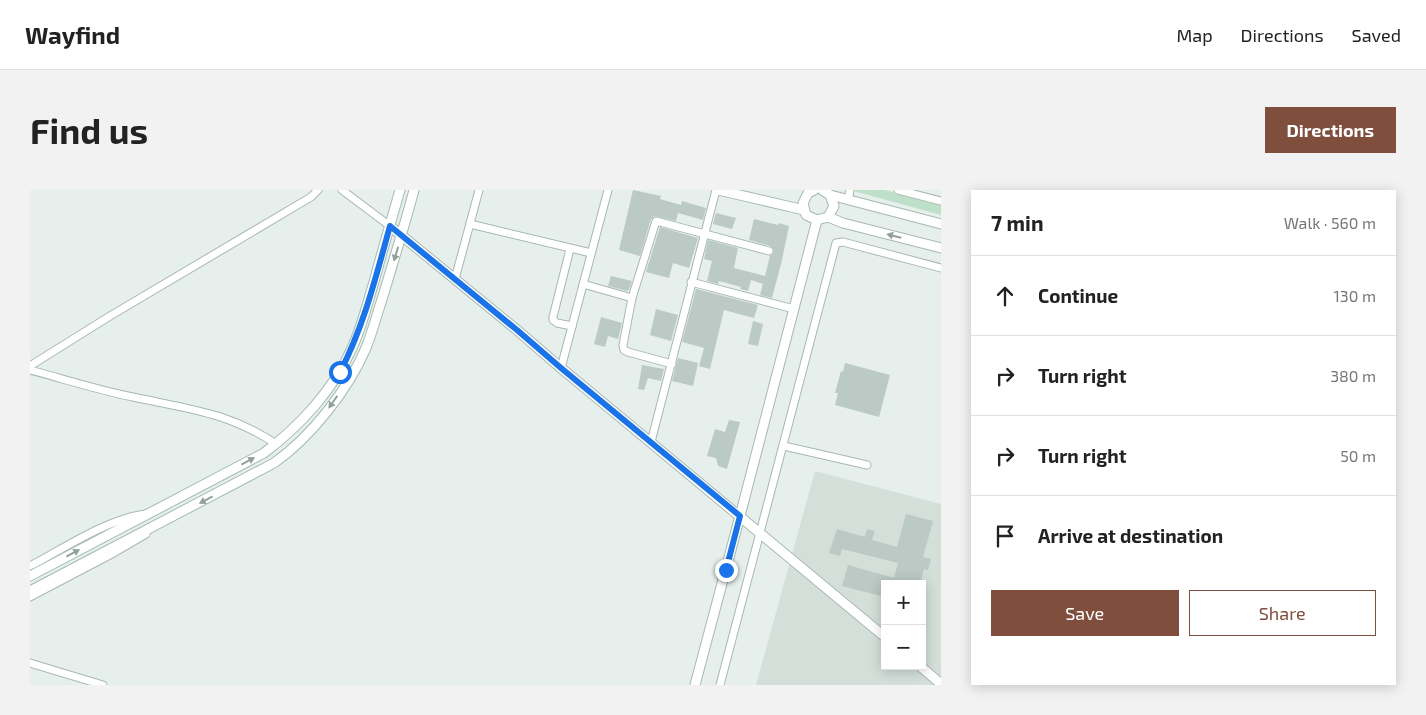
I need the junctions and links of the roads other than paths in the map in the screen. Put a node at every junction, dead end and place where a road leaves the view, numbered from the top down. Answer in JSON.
{"nodes":[{"id":1,"x":318,"y":190,"type":"edge"},
{"id":2,"x":342,"y":190,"type":"edge"},
{"id":3,"x":400,"y":190,"type":"edge"},
{"id":4,"x":414,"y":190,"type":"edge"},
{"id":5,"x":479,"y":190,"type":"edge"},
{"id":6,"x":608,"y":190,"type":"edge"},
{"id":7,"x":721,"y":190,"type":"edge"},
{"id":8,"x":850,"y":190,"type":"edge"},
{"id":9,"x":898,"y":190,"type":"edge"},
{"id":10,"x":809,"y":191,"type":"edge"},
{"id":11,"x":826,"y":192,"type":"edge"},
{"id":12,"x":919,"y":193,"type":"edge"},
{"id":13,"x":848,"y":200,"type":"junction"},
{"id":14,"x":941,"y":201,"type":"edge"},
{"id":15,"x":804,"y":210,"type":"junction"},
{"id":16,"x":828,"y":217,"type":"junction"},
{"id":17,"x":817,"y":220,"type":"junction"},
{"id":18,"x":470,"y":224,"type":"junction"},
{"id":19,"x":941,"y":224,"type":"edge"},
{"id":20,"x":390,"y":226,"type":"junction"},
{"id":21,"x":704,"y":233,"type":"junction"},
{"id":22,"x":402,"y":235,"type":"junction"},
{"id":23,"x":941,"y":248,"type":"edge"},
{"id":24,"x":570,"y":249,"type":"junction"},
{"id":25,"x":769,"y":250,"type":"dead end"},
{"id":26,"x":591,"y":253,"type":"junction"},
{"id":27,"x":941,"y":268,"type":"edge"},
{"id":28,"x":455,"y":279,"type":"junction"},
{"id":29,"x":691,"y":282,"type":"junction"},
{"id":30,"x":583,"y":284,"type":"junction"},
{"id":31,"x":632,"y":298,"type":"junction"},
{"id":32,"x":794,"y":309,"type":"junction"},
{"id":33,"x":572,"y":326,"type":"junction"},
{"id":34,"x":672,"y":364,"type":"junction"},
{"id":35,"x":30,"y":368,"type":"edge"},
{"id":36,"x":561,"y":368,"type":"junction"},
{"id":37,"x":651,"y":442,"type":"junction"},
{"id":38,"x":276,"y":444,"type":"junction"},
{"id":39,"x":784,"y":446,"type":"junction"},
{"id":40,"x":867,"y":465,"type":"dead end"},
{"id":41,"x":150,"y":513,"type":"junction"},
{"id":42,"x":740,"y":516,"type":"junction"},
{"id":43,"x":160,"y":524,"type":"junction"},
{"id":44,"x":761,"y":533,"type":"junction"},
{"id":45,"x":30,"y":566,"type":"edge"},
{"id":46,"x":30,"y":576,"type":"edge"},
{"id":47,"x":30,"y":592,"type":"edge"},
{"id":48,"x":30,"y":597,"type":"edge"},
{"id":49,"x":881,"y":634,"type":"edge"},
{"id":50,"x":30,"y":663,"type":"edge"},
{"id":51,"x":925,"y":670,"type":"edge"},
{"id":52,"x":941,"y":684,"type":"edge"},
{"id":53,"x":103,"y":685,"type":"edge"},
{"id":54,"x":695,"y":685,"type":"edge"},
{"id":55,"x":720,"y":685,"type":"edge"}],
"edges":[{"from":1,"to":35,"type":"street"},
{"from":2,"to":20,"type":"street"},
{"from":3,"to":20,"type":"street"},
{"from":4,"to":22,"type":"street"},
{"from":5,"to":18,"type":"street"},
{"from":6,"to":26,"type":"street"},
{"from":7,"to":15,"type":"street"},
{"from":7,"to":21,"type":"street"},
{"from":8,"to":13,"type":"street"},
{"from":9,"to":12,"type":"street"},
{"from":10,"to":15,"type":"street"},
{"from":11,"to":13,"type":"street"},
{"from":11,"to":16,"type":"street"},
{"from":12,"to":14,"type":"street"},
{"from":13,"to":19,"type":"street"},
{"from":15,"to":17,"type":"street"},
{"from":16,"to":17,"type":"street"},
{"from":23,"to":16,"type":"street","one_way":true},
{"from":17,"to":32,"type":"street"},
{"from":18,"to":24,"type":"street"},
{"from":18,"to":28,"type":"street"},
{"from":20,"to":22,"type":"street"},
{"from":20,"to":38,"type":"street"},
{"from":21,"to":25,"type":"street"},
{"from":21,"to":29,"type":"street"},
{"from":21,"to":31,"type":"street"},
{"from":22,"to":28,"type":"street"},
{"from":22,"to":43,"type":"street","one_way":true},
{"from":24,"to":26,"type":"street"},
{"from":24,"to":33,"type":"street"},
{"from":26,"to":30,"type":"street"},
{"from":27,"to":39,"type":"street"},
{"from":28,"to":36,"type":"street"},
{"from":29,"to":32,"type":"street"},
{"from":29,"to":34,"type":"street"},
{"from":30,"to":31,"type":"street"},
{"from":30,"to":33,"type":"street"},
{"from":31,"to":34,"type":"street"},
{"from":32,"to":42,"type":"street"},
{"from":33,"to":36,"type":"street"},
{"from":34,"to":37,"type":"street"},
{"from":35,"to":38,"type":"street"},
{"from":36,"to":37,"type":"street"},
{"from":37,"to":42,"type":"street"},
{"from":41,"to":38,"type":"street","one_way":true},
{"from":39,"to":40,"type":"street"},
{"from":39,"to":44,"type":"street"},
{"from":41,"to":45,"type":"street"},
{"from":46,"to":41,"type":"street","one_way":true},
{"from":42,"to":44,"type":"street"},
{"from":42,"to":54,"type":"street"},
{"from":43,"to":47,"type":"street"},
{"from":43,"to":48,"type":"street"},
{"from":44,"to":49,"type":"street"},
{"from":44,"to":55,"type":"street"},
{"from":50,"to":53,"type":"street"},
{"from":51,"to":52,"type":"street"}]}
